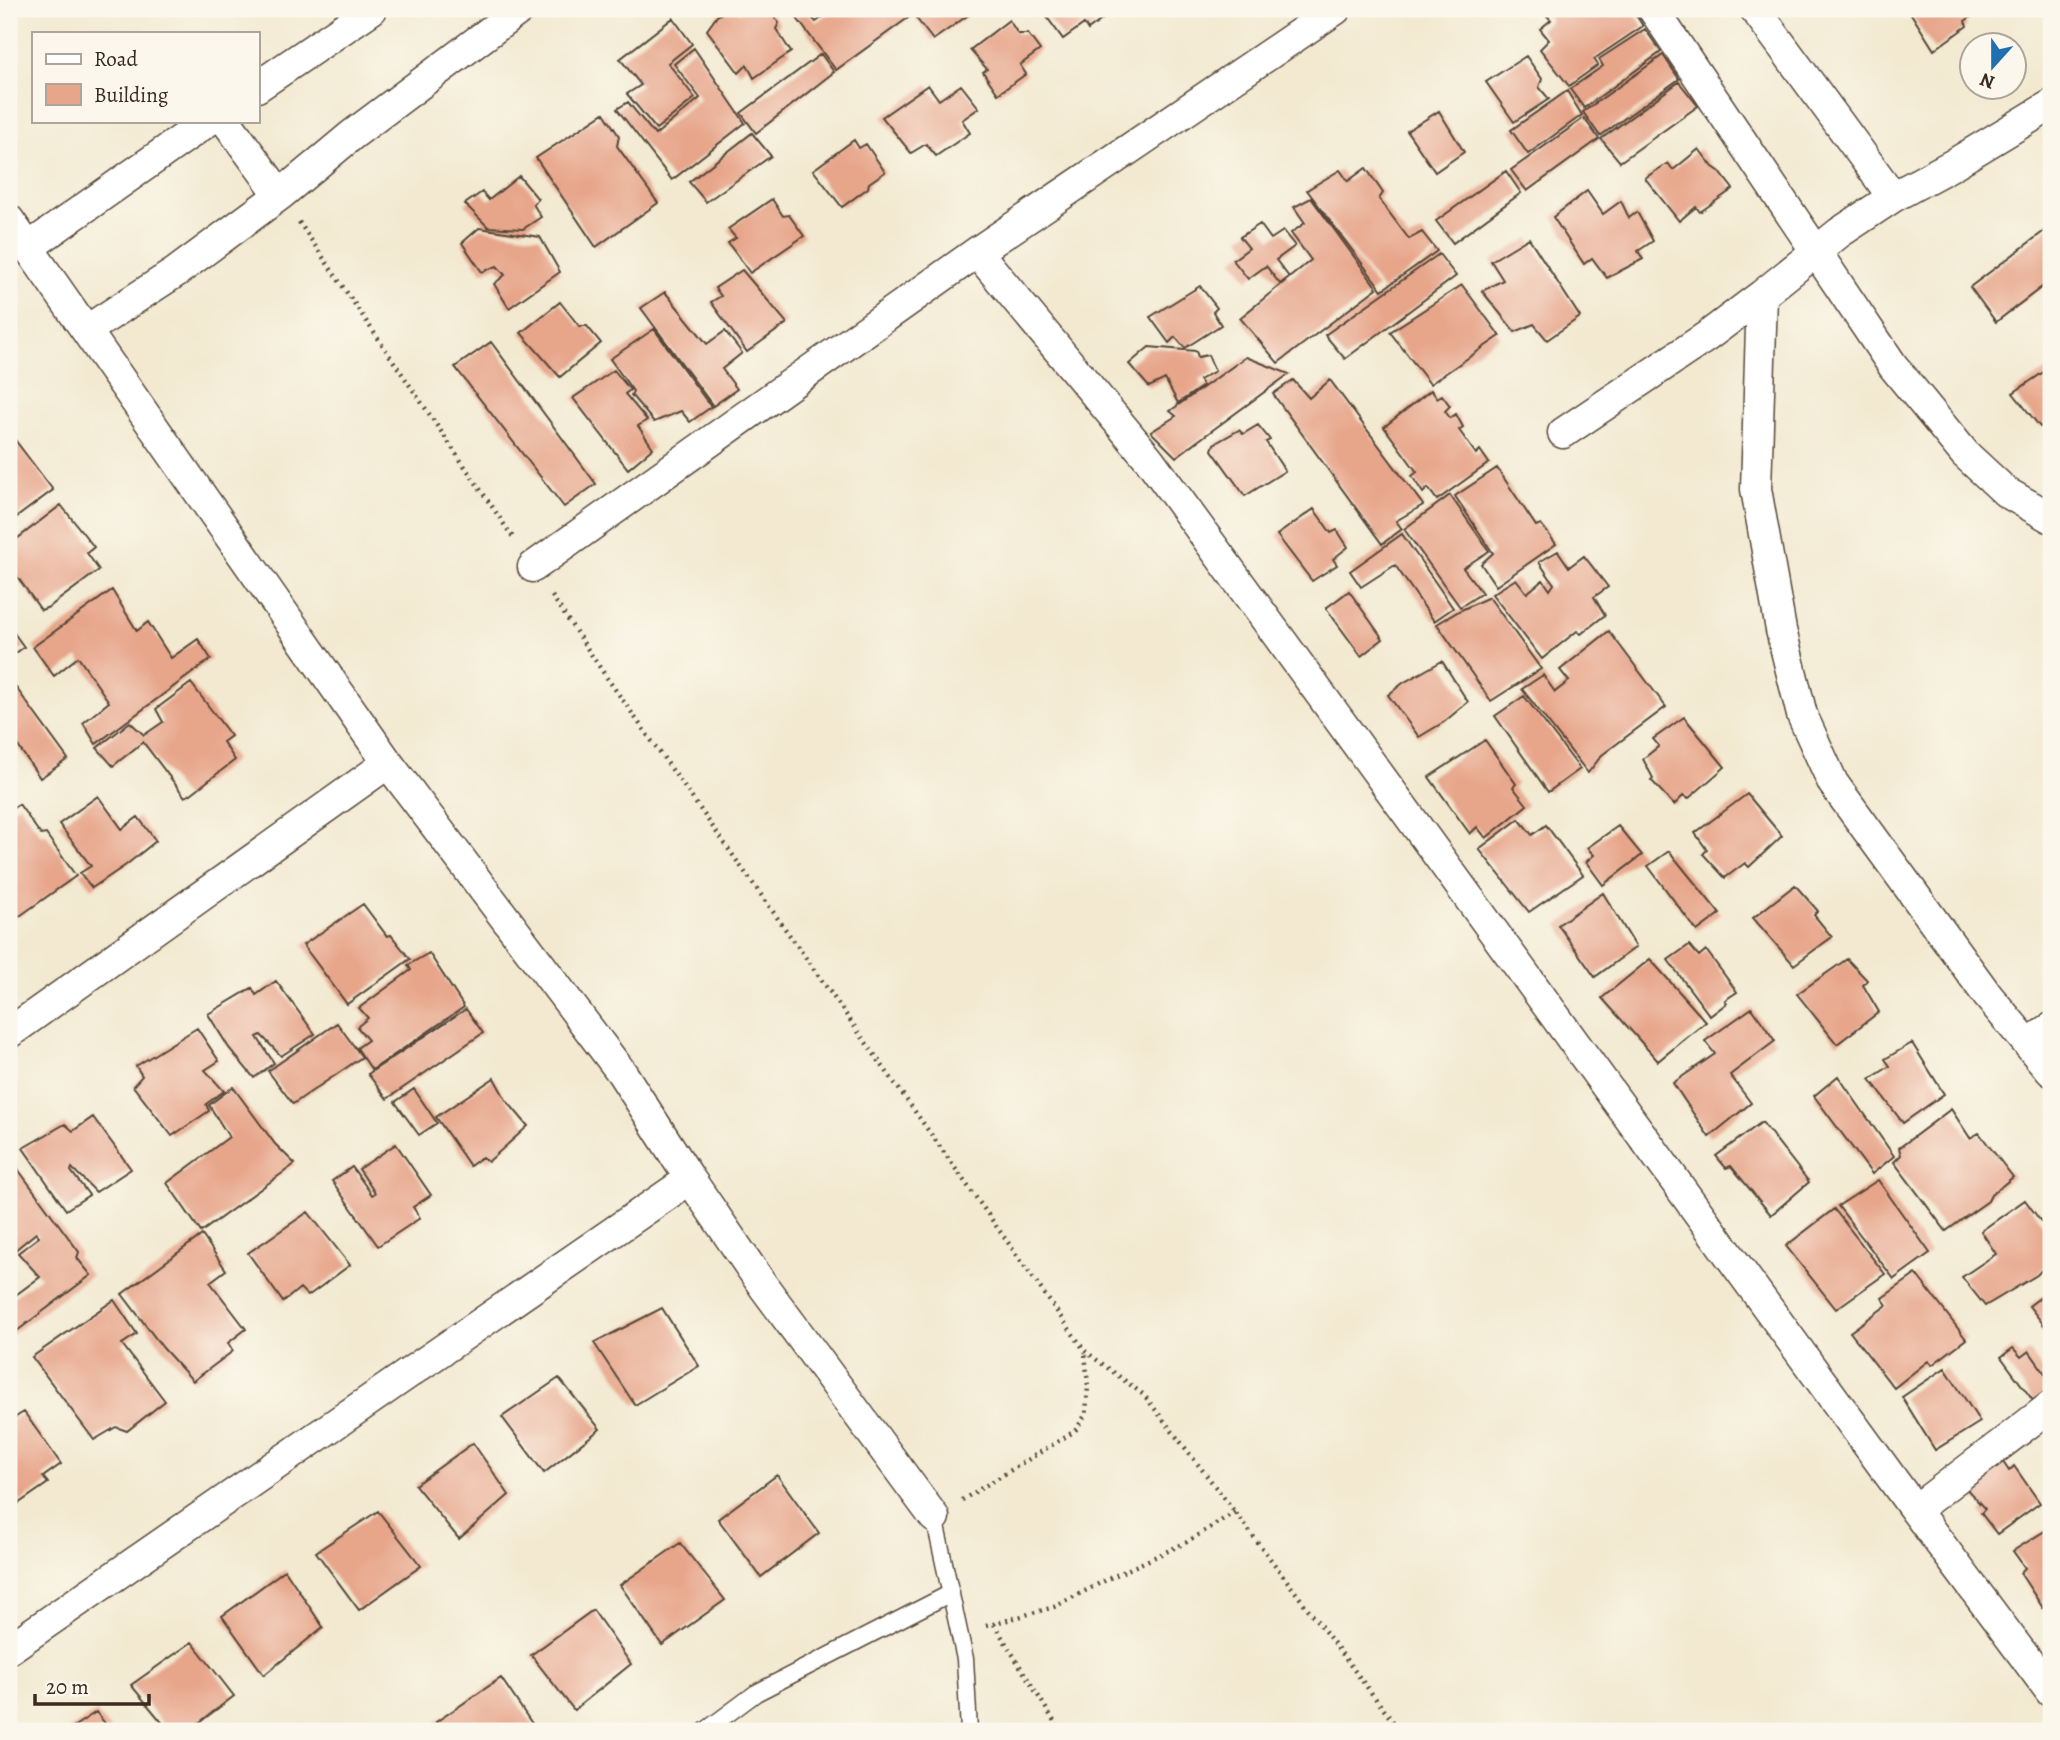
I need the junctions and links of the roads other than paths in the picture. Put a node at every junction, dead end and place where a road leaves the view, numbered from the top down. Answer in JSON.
{"nodes":[{"id":1,"x":372,"y":9,"type":"edge"},
{"id":2,"x":520,"y":9,"type":"edge"},
{"id":3,"x":1336,"y":9,"type":"edge"},
{"id":4,"x":1653,"y":9,"type":"edge"},
{"id":5,"x":1755,"y":9,"type":"edge"},
{"id":6,"x":259,"y":86,"type":"edge"},
{"id":7,"x":2051,"y":105,"type":"edge"},
{"id":8,"x":207,"y":122,"type":"edge"},
{"id":9,"x":227,"y":122,"type":"edge"},
{"id":10,"x":280,"y":195,"type":"junction"},
{"id":11,"x":1893,"y":197,"type":"junction"},
{"id":12,"x":9,"y":220,"type":"edge"},
{"id":13,"x":29,"y":247,"type":"junction"},
{"id":14,"x":977,"y":252,"type":"junction"},
{"id":15,"x":1815,"y":252,"type":"junction"},
{"id":16,"x":1762,"y":295,"type":"junction"},
{"id":17,"x":87,"y":330,"type":"junction"},
{"id":18,"x":1563,"y":433,"type":"dead end"},
{"id":19,"x":2051,"y":518,"type":"edge"},
{"id":20,"x":533,"y":567,"type":"road end"},
{"id":21,"x":388,"y":763,"type":"junction"},
{"id":22,"x":9,"y":1032,"type":"edge"},
{"id":23,"x":2040,"y":1036,"type":"edge"},
{"id":24,"x":2051,"y":1071,"type":"edge"},
{"id":25,"x":690,"y":1179,"type":"junction"},
{"id":26,"x":2051,"y":1406,"type":"edge"},
{"id":27,"x":1915,"y":1510,"type":"junction"},
{"id":28,"x":934,"y":1517,"type":"joint"},
{"id":29,"x":951,"y":1593,"type":"junction"},
{"id":30,"x":9,"y":1649,"type":"edge"},
{"id":31,"x":2051,"y":1692,"type":"edge"},
{"id":32,"x":705,"y":1731,"type":"edge"},
{"id":33,"x":969,"y":1731,"type":"edge"}],
"edges":[{"from":1,"to":6,"type":"street"},
{"from":2,"to":10,"type":"street"},
{"from":3,"to":14,"type":"street"},
{"from":4,"to":15,"type":"street"},
{"from":5,"to":11,"type":"street"},
{"from":7,"to":11,"type":"street"},
{"from":8,"to":13,"type":"street"},
{"from":9,"to":10,"type":"street"},
{"from":10,"to":17,"type":"street"},
{"from":11,"to":15,"type":"street"},
{"from":12,"to":13,"type":"street"},
{"from":13,"to":17,"type":"street"},
{"from":14,"to":20,"type":"street"},
{"from":14,"to":27,"type":"street"},
{"from":15,"to":16,"type":"street"},
{"from":15,"to":19,"type":"street"},
{"from":16,"to":18,"type":"street"},
{"from":16,"to":23,"type":"street"},
{"from":17,"to":21,"type":"street"},
{"from":21,"to":22,"type":"street"},
{"from":21,"to":25,"type":"street"},
{"from":23,"to":24,"type":"street"},
{"from":25,"to":28,"type":"street"},
{"from":25,"to":30,"type":"street"},
{"from":26,"to":27,"type":"street"},
{"from":27,"to":31,"type":"street"},
{"from":28,"to":29,"type":"lane"},
{"from":29,"to":32,"type":"lane"},
{"from":29,"to":33,"type":"lane"}]}
